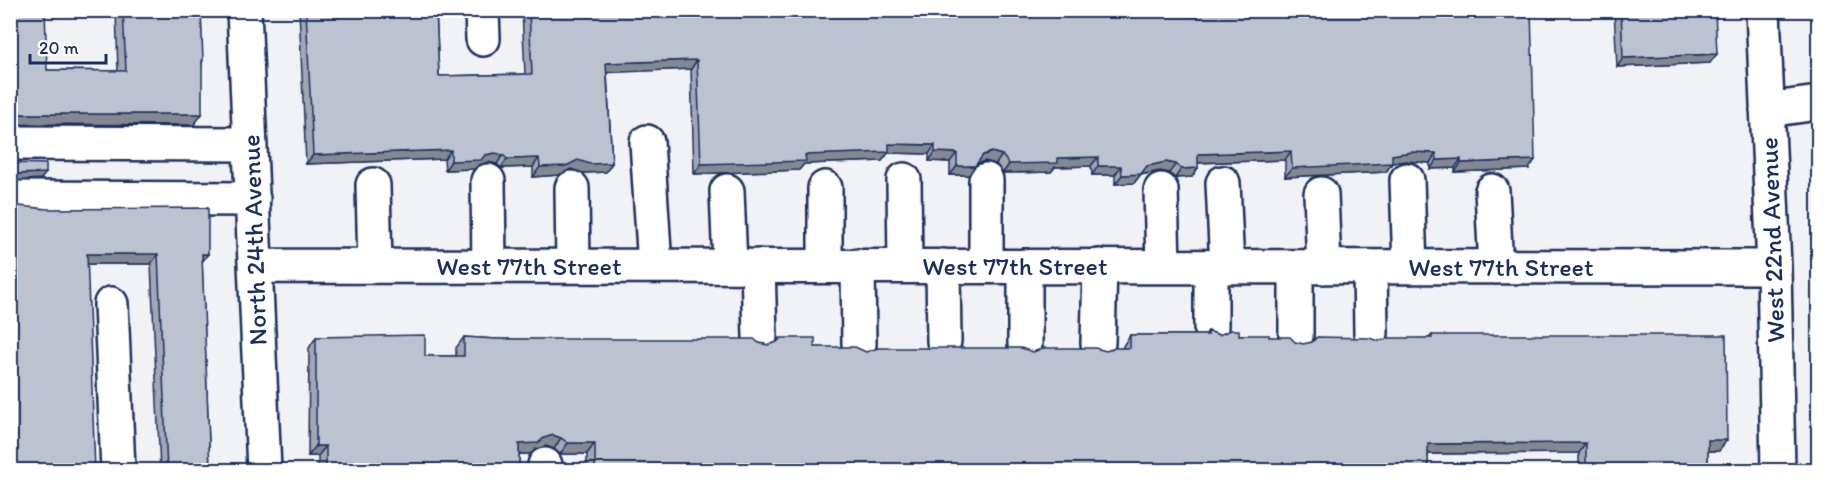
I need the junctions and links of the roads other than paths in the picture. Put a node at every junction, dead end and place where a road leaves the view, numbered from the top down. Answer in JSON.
{"nodes":[{"id":1,"x":244,"y":10,"type":"edge"},
{"id":2,"x":1763,"y":10,"type":"edge"},
{"id":3,"x":1818,"y":103,"type":"edge"},
{"id":4,"x":1767,"y":110,"type":"junction"},
{"id":5,"x":647,"y":141,"type":"dead end"},
{"id":6,"x":10,"y":143,"type":"edge"},
{"id":7,"x":250,"y":144,"type":"junction"},
{"id":8,"x":904,"y":180,"type":"dead end"},
{"id":9,"x":986,"y":180,"type":"dead end"},
{"id":10,"x":1407,"y":180,"type":"dead end"},
{"id":11,"x":488,"y":181,"type":"dead end"},
{"id":12,"x":1222,"y":183,"type":"dead end"},
{"id":13,"x":373,"y":185,"type":"dead end"},
{"id":14,"x":572,"y":188,"type":"dead end"},
{"id":15,"x":825,"y":188,"type":"dead end"},
{"id":16,"x":1161,"y":190,"type":"dead end"},
{"id":17,"x":727,"y":191,"type":"dead end"},
{"id":18,"x":1492,"y":191,"type":"dead end"},
{"id":19,"x":1321,"y":194,"type":"dead end"},
{"id":20,"x":10,"y":198,"type":"edge"},
{"id":21,"x":253,"y":199,"type":"junction"},
{"id":22,"x":256,"y":266,"type":"junction"},
{"id":23,"x":375,"y":266,"type":"junction"},
{"id":24,"x":489,"y":266,"type":"junction"},
{"id":25,"x":573,"y":266,"type":"junction"},
{"id":26,"x":655,"y":266,"type":"junction"},
{"id":27,"x":744,"y":266,"type":"junction"},
{"id":28,"x":825,"y":266,"type":"junction"},
{"id":29,"x":858,"y":266,"type":"junction"},
{"id":30,"x":905,"y":266,"type":"junction"},
{"id":31,"x":943,"y":266,"type":"junction"},
{"id":32,"x":986,"y":266,"type":"junction"},
{"id":33,"x":1025,"y":266,"type":"junction"},
{"id":34,"x":1100,"y":266,"type":"junction"},
{"id":35,"x":1163,"y":266,"type":"junction"},
{"id":36,"x":1219,"y":267,"type":"junction"},
{"id":37,"x":1310,"y":267,"type":"junction"},
{"id":38,"x":1370,"y":267,"type":"junction"},
{"id":39,"x":1410,"y":267,"type":"junction"},
{"id":40,"x":1496,"y":267,"type":"junction"},
{"id":41,"x":1774,"y":267,"type":"junction"},
{"id":42,"x":111,"y":304,"type":"dead end"},
{"id":43,"x":1211,"y":327,"type":"dead end"},
{"id":44,"x":1371,"y":333,"type":"dead end"},
{"id":45,"x":1296,"y":336,"type":"dead end"},
{"id":46,"x":760,"y":337,"type":"dead end"},
{"id":47,"x":944,"y":341,"type":"dead end"},
{"id":48,"x":1098,"y":343,"type":"dead end"},
{"id":49,"x":859,"y":344,"type":"dead end"},
{"id":50,"x":1024,"y":344,"type":"dead end"},
{"id":51,"x":118,"y":471,"type":"edge"},
{"id":52,"x":264,"y":471,"type":"edge"},
{"id":53,"x":1778,"y":471,"type":"edge"}],
"edges":[{"from":1,"to":7,"type":"street","name":"North 24th Avenue"},
{"from":2,"to":4,"type":"street","name":"West 22nd Avenue"},
{"from":3,"to":4,"type":"street"},
{"from":4,"to":41,"type":"street","name":"West 22nd Avenue"},
{"from":5,"to":26,"type":"street"},
{"from":6,"to":7,"type":"street"},
{"from":7,"to":21,"type":"street","name":"North 24th Avenue"},
{"from":8,"to":30,"type":"street"},
{"from":9,"to":32,"type":"street"},
{"from":10,"to":39,"type":"street"},
{"from":11,"to":24,"type":"street"},
{"from":12,"to":36,"type":"street"},
{"from":13,"to":23,"type":"street"},
{"from":14,"to":25,"type":"street"},
{"from":15,"to":28,"type":"street"},
{"from":16,"to":35,"type":"street"},
{"from":17,"to":27,"type":"street"},
{"from":18,"to":40,"type":"street"},
{"from":19,"to":37,"type":"street"},
{"from":20,"to":21,"type":"street"},
{"from":21,"to":22,"type":"street","name":"North 24th Avenue"},
{"from":22,"to":23,"type":"street","name":"West 77th Street"},
{"from":22,"to":52,"type":"street","name":"North 24th Avenue"},
{"from":23,"to":24,"type":"street","name":"West 77th Street"},
{"from":24,"to":25,"type":"street","name":"West 77th Street"},
{"from":25,"to":26,"type":"street","name":"West 77th Street"},
{"from":26,"to":27,"type":"street","name":"West 77th Street"},
{"from":27,"to":28,"type":"street","name":"West 77th Street"},
{"from":27,"to":46,"type":"street"},
{"from":28,"to":29,"type":"street","name":"West 77th Street"},
{"from":29,"to":30,"type":"street","name":"West 77th Street"},
{"from":29,"to":49,"type":"street"},
{"from":30,"to":31,"type":"street","name":"West 77th Street"},
{"from":31,"to":32,"type":"street","name":"West 77th Street"},
{"from":31,"to":47,"type":"street"},
{"from":32,"to":33,"type":"street","name":"West 77th Street"},
{"from":33,"to":34,"type":"street","name":"West 77th Street"},
{"from":33,"to":50,"type":"street"},
{"from":34,"to":35,"type":"street","name":"West 77th Street"},
{"from":34,"to":48,"type":"street"},
{"from":35,"to":36,"type":"street","name":"West 77th Street"},
{"from":36,"to":37,"type":"street","name":"West 77th Street"},
{"from":36,"to":43,"type":"street"},
{"from":37,"to":38,"type":"street","name":"West 77th Street"},
{"from":37,"to":45,"type":"street"},
{"from":38,"to":39,"type":"street","name":"West 77th Street"},
{"from":38,"to":44,"type":"street"},
{"from":39,"to":40,"type":"street","name":"West 77th Street"},
{"from":40,"to":41,"type":"street","name":"West 77th Street"},
{"from":41,"to":53,"type":"street","name":"West 22nd Avenue"},
{"from":42,"to":51,"type":"street"}]}
